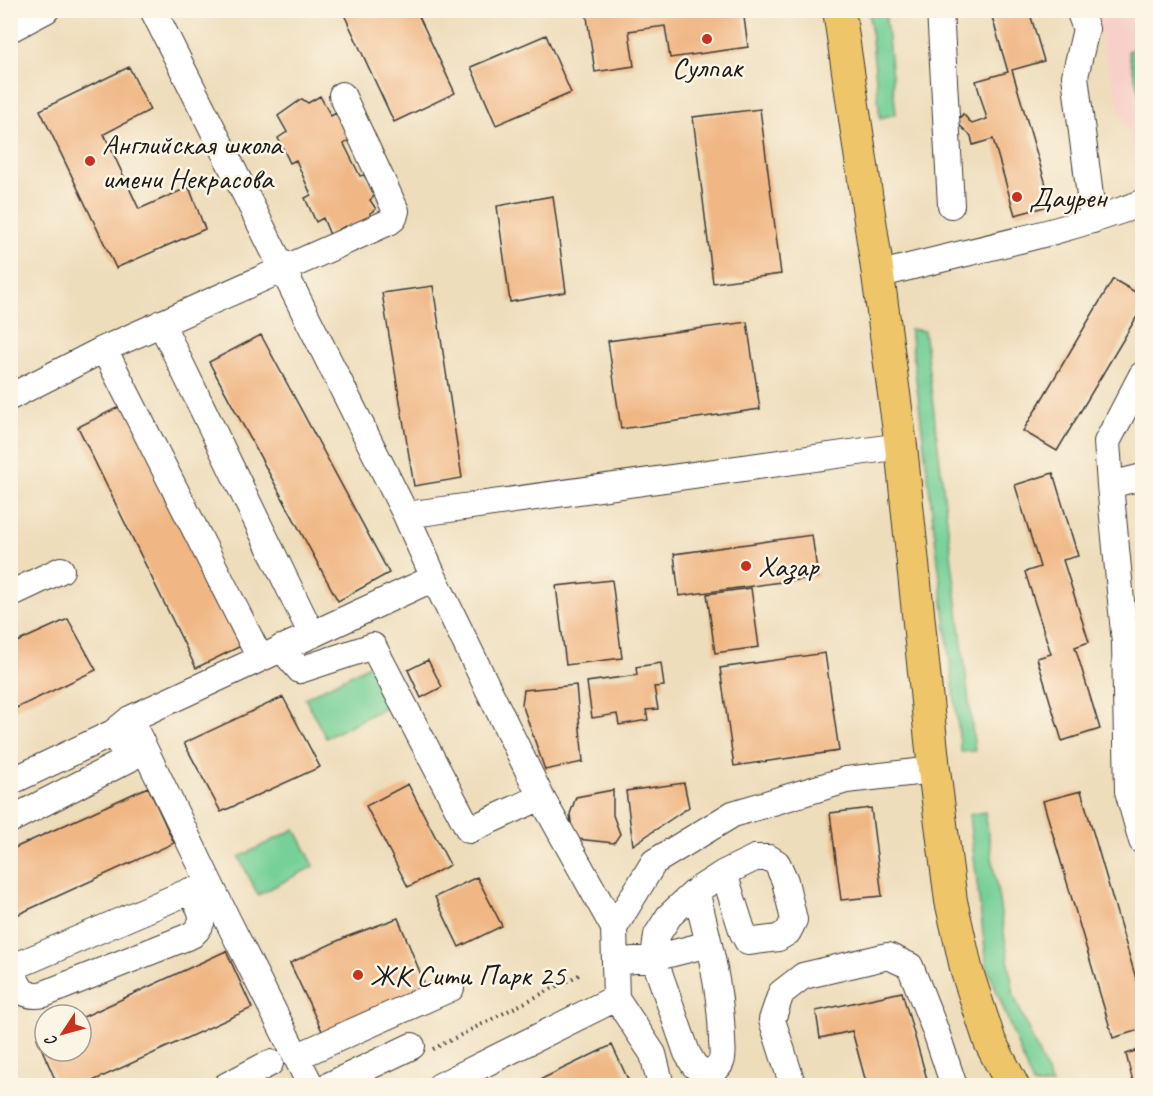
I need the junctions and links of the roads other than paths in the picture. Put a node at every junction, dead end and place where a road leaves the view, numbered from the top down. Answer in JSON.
{"nodes":[{"id":1,"x":46,"y":10,"type":"edge"},
{"id":2,"x":153,"y":10,"type":"edge"},
{"id":3,"x":839,"y":10,"type":"edge"},
{"id":4,"x":940,"y":10,"type":"edge"},
{"id":5,"x":1079,"y":10,"type":"edge"},
{"id":6,"x":10,"y":29,"type":"edge"},
{"id":7,"x":342,"y":95,"type":"dead end"},
{"id":8,"x":1143,"y":203,"type":"edge"},
{"id":9,"x":951,"y":205,"type":"dead end"},
{"id":10,"x":1093,"y":220,"type":"junction"},
{"id":11,"x":281,"y":269,"type":"junction"},
{"id":12,"x":879,"y":274,"type":"junction"},
{"id":13,"x":161,"y":323,"type":"junction"},
{"id":14,"x":104,"y":349,"type":"junction"},
{"id":15,"x":1143,"y":375,"type":"edge"},
{"id":16,"x":10,"y":397,"type":"edge"},
{"id":17,"x":901,"y":446,"type":"junction"},
{"id":18,"x":1143,"y":477,"type":"edge"},
{"id":19,"x":1110,"y":485,"type":"junction"},
{"id":20,"x":406,"y":515,"type":"junction"},
{"id":21,"x":61,"y":570,"type":"dead end"},
{"id":22,"x":434,"y":578,"type":"junction"},
{"id":23,"x":10,"y":594,"type":"edge"},
{"id":24,"x":312,"y":635,"type":"junction"},
{"id":25,"x":271,"y":653,"type":"junction"},
{"id":26,"x":122,"y":726,"type":"junction"},
{"id":27,"x":934,"y":770,"type":"junction"},
{"id":28,"x":10,"y":783,"type":"edge"},
{"id":29,"x":542,"y":797,"type":"junction"},
{"id":30,"x":10,"y":820,"type":"edge"},
{"id":31,"x":1143,"y":841,"type":"edge"},
{"id":32,"x":724,"y":873,"type":"dead end"},
{"id":33,"x":696,"y":891,"type":"junction"},
{"id":34,"x":614,"y":928,"type":"junction"},
{"id":35,"x":709,"y":944,"type":"junction"},
{"id":36,"x":654,"y":958,"type":"junction"},
{"id":37,"x":615,"y":962,"type":"junction"},
{"id":38,"x":11,"y":969,"type":"edge"},
{"id":39,"x":452,"y":988,"type":"dead end"},
{"id":40,"x":616,"y":998,"type":"junction"},
{"id":41,"x":418,"y":1050,"type":"road end"},
{"id":42,"x":296,"y":1057,"type":"junction"},
{"id":43,"x":270,"y":1063,"type":"dead end"},
{"id":44,"x":226,"y":1086,"type":"edge"},
{"id":45,"x":311,"y":1086,"type":"edge"},
{"id":46,"x":328,"y":1086,"type":"edge"},
{"id":47,"x":440,"y":1086,"type":"edge"},
{"id":48,"x":661,"y":1086,"type":"edge"},
{"id":49,"x":793,"y":1086,"type":"edge"},
{"id":50,"x":954,"y":1086,"type":"edge"},
{"id":51,"x":1013,"y":1086,"type":"edge"}],
"edges":[{"from":1,"to":6,"type":"street"},
{"from":2,"to":11,"type":"street"},
{"from":3,"to":12,"type":"main road"},
{"from":4,"to":9,"type":"street"},
{"from":5,"to":10,"type":"street"},
{"from":7,"to":11,"type":"street"},
{"from":8,"to":10,"type":"street"},
{"from":10,"to":12,"type":"street"},
{"from":11,"to":13,"type":"street"},
{"from":11,"to":20,"type":"street"},
{"from":12,"to":17,"type":"main road"},
{"from":13,"to":14,"type":"street"},
{"from":13,"to":24,"type":"street"},
{"from":14,"to":16,"type":"street"},
{"from":14,"to":25,"type":"street"},
{"from":15,"to":19,"type":"street"},
{"from":17,"to":20,"type":"street"},
{"from":17,"to":27,"type":"main road"},
{"from":18,"to":19,"type":"street"},
{"from":19,"to":31,"type":"street"},
{"from":20,"to":22,"type":"street"},
{"from":21,"to":23,"type":"street"},
{"from":22,"to":24,"type":"street"},
{"from":22,"to":29,"type":"street"},
{"from":24,"to":25,"type":"street"},
{"from":25,"to":26,"type":"street"},
{"from":25,"to":29,"type":"street"},
{"from":26,"to":28,"type":"street"},
{"from":26,"to":30,"type":"street"},
{"from":26,"to":42,"type":"street"},
{"from":27,"to":34,"type":"street"},
{"from":27,"to":51,"type":"main road"},
{"from":29,"to":34,"type":"street"},
{"from":32,"to":33,"type":"street"},
{"from":33,"to":35,"type":"street"},
{"from":33,"to":36,"type":"street"},
{"from":34,"to":37,"type":"street"},
{"from":35,"to":36,"type":"street"},
{"from":35,"to":36,"type":"street"},
{"from":36,"to":37,"type":"street"},
{"from":37,"to":40,"type":"street"},
{"from":38,"to":38,"type":"street"},
{"from":39,"to":42,"type":"street"},
{"from":40,"to":47,"type":"street"},
{"from":40,"to":48,"type":"street"},
{"from":41,"to":46,"type":"street"},
{"from":42,"to":45,"type":"street"},
{"from":43,"to":44,"type":"street"},
{"from":49,"to":50,"type":"street"}]}
